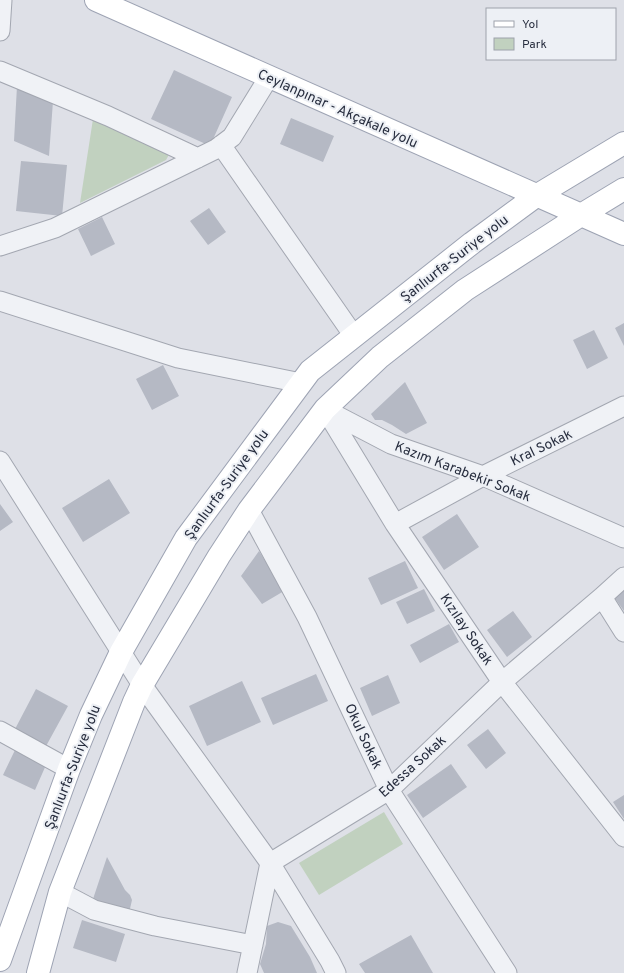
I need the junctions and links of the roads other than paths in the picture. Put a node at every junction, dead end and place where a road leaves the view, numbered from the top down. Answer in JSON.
{"nodes":[{"id":1,"x":2,"y":0,"type":"edge"},
{"id":2,"x":96,"y":0,"type":"edge"},
{"id":3,"x":0,"y":31,"type":"edge"},
{"id":4,"x":0,"y":71,"type":"edge"},
{"id":5,"x":269,"y":77,"type":"junction"},
{"id":6,"x":624,"y":143,"type":"edge"},
{"id":7,"x":221,"y":145,"type":"junction"},
{"id":8,"x":198,"y":158,"type":"junction"},
{"id":9,"x":624,"y":189,"type":"edge"},
{"id":10,"x":536,"y":196,"type":"junction"},
{"id":11,"x":581,"y":215,"type":"junction"},
{"id":12,"x":624,"y":234,"type":"edge"},
{"id":13,"x":0,"y":246,"type":"edge"},
{"id":14,"x":0,"y":302,"type":"edge"},
{"id":15,"x":354,"y":336,"type":"junction"},
{"id":16,"x":301,"y":383,"type":"junction"},
{"id":17,"x":624,"y":406,"type":"edge"},
{"id":18,"x":326,"y":409,"type":"junction"},
{"id":19,"x":0,"y":461,"type":"edge"},
{"id":20,"x":483,"y":476,"type":"junction"},
{"id":21,"x":249,"y":510,"type":"junction"},
{"id":22,"x":395,"y":524,"type":"junction"},
{"id":23,"x":624,"y":538,"type":"edge"},
{"id":24,"x":624,"y":577,"type":"edge"},
{"id":25,"x":602,"y":597,"type":"junction"},
{"id":26,"x":624,"y":632,"type":"edge"},
{"id":27,"x":121,"y":652,"type":"junction"},
{"id":28,"x":502,"y":682,"type":"junction"},
{"id":29,"x":142,"y":685,"type":"junction"},
{"id":30,"x":0,"y":731,"type":"edge"},
{"id":31,"x":69,"y":769,"type":"junction"},
{"id":32,"x":390,"y":790,"type":"junction"},
{"id":33,"x":624,"y":837,"type":"edge"},
{"id":34,"x":270,"y":864,"type":"junction"},
{"id":35,"x":60,"y":892,"type":"junction"},
{"id":36,"x":254,"y":945,"type":"junction"},
{"id":37,"x":0,"y":960,"type":"edge"},
{"id":38,"x":38,"y":973,"type":"edge"},
{"id":39,"x":247,"y":973,"type":"edge"},
{"id":40,"x":336,"y":973,"type":"edge"},
{"id":41,"x":507,"y":973,"type":"edge"}],
"edges":[{"from":1,"to":3,"type":"street"},
{"from":2,"to":5,"type":"main road","name":"Ceylanpınar - Akçakale yolu"},
{"from":4,"to":8,"type":"street"},
{"from":5,"to":7,"type":"street"},
{"from":5,"to":10,"type":"main road","name":"Ceylanpınar - Akçakale yolu"},
{"from":6,"to":10,"type":"main road","name":"Şanlıurfa-Suriye yolu"},
{"from":7,"to":8,"type":"street"},
{"from":7,"to":15,"type":"street"},
{"from":8,"to":13,"type":"street"},
{"from":9,"to":11,"type":"main road"},
{"from":10,"to":11,"type":"main road","name":"Ceylanpınar - Akçakale yolu"},
{"from":10,"to":15,"type":"main road","name":"Şanlıurfa-Suriye yolu"},
{"from":11,"to":12,"type":"main road","name":"Ceylanpınar - Akçakale yolu"},
{"from":11,"to":18,"type":"main road"},
{"from":14,"to":16,"type":"street"},
{"from":15,"to":16,"type":"main road","name":"Şanlıurfa-Suriye yolu"},
{"from":16,"to":27,"type":"main road","name":"Şanlıurfa-Suriye yolu"},
{"from":17,"to":20,"type":"street","name":"Kral Sokak"},
{"from":18,"to":20,"type":"street","name":"Kazım Karabekir Sokak"},
{"from":18,"to":21,"type":"main road"},
{"from":18,"to":22,"type":"street","name":"Kızılay Sokak"},
{"from":19,"to":27,"type":"street"},
{"from":20,"to":22,"type":"street","name":"Kral Sokak"},
{"from":20,"to":23,"type":"street","name":"Kazım Karabekir Sokak"},
{"from":21,"to":29,"type":"main road"},
{"from":21,"to":32,"type":"street","name":"Okul Sokak"},
{"from":22,"to":28,"type":"street","name":"Kızılay Sokak"},
{"from":24,"to":25,"type":"street","name":"Edessa Sokak"},
{"from":25,"to":26,"type":"street"},
{"from":25,"to":28,"type":"street","name":"Edessa Sokak"},
{"from":27,"to":29,"type":"street"},
{"from":27,"to":31,"type":"main road","name":"Şanlıurfa-Suriye yolu"},
{"from":28,"to":32,"type":"street","name":"Edessa Sokak"},
{"from":28,"to":33,"type":"street","name":"Kızılay Sokak"},
{"from":29,"to":34,"type":"street"},
{"from":29,"to":35,"type":"main road"},
{"from":30,"to":31,"type":"street"},
{"from":31,"to":37,"type":"main road","name":"Şanlıurfa-Suriye yolu"},
{"from":32,"to":34,"type":"street","name":"Edessa Sokak"},
{"from":32,"to":41,"type":"street","name":"Okul Sokak"},
{"from":34,"to":36,"type":"street"},
{"from":34,"to":40,"type":"street"},
{"from":35,"to":36,"type":"street"},
{"from":35,"to":38,"type":"main road"},
{"from":36,"to":39,"type":"street"}]}
